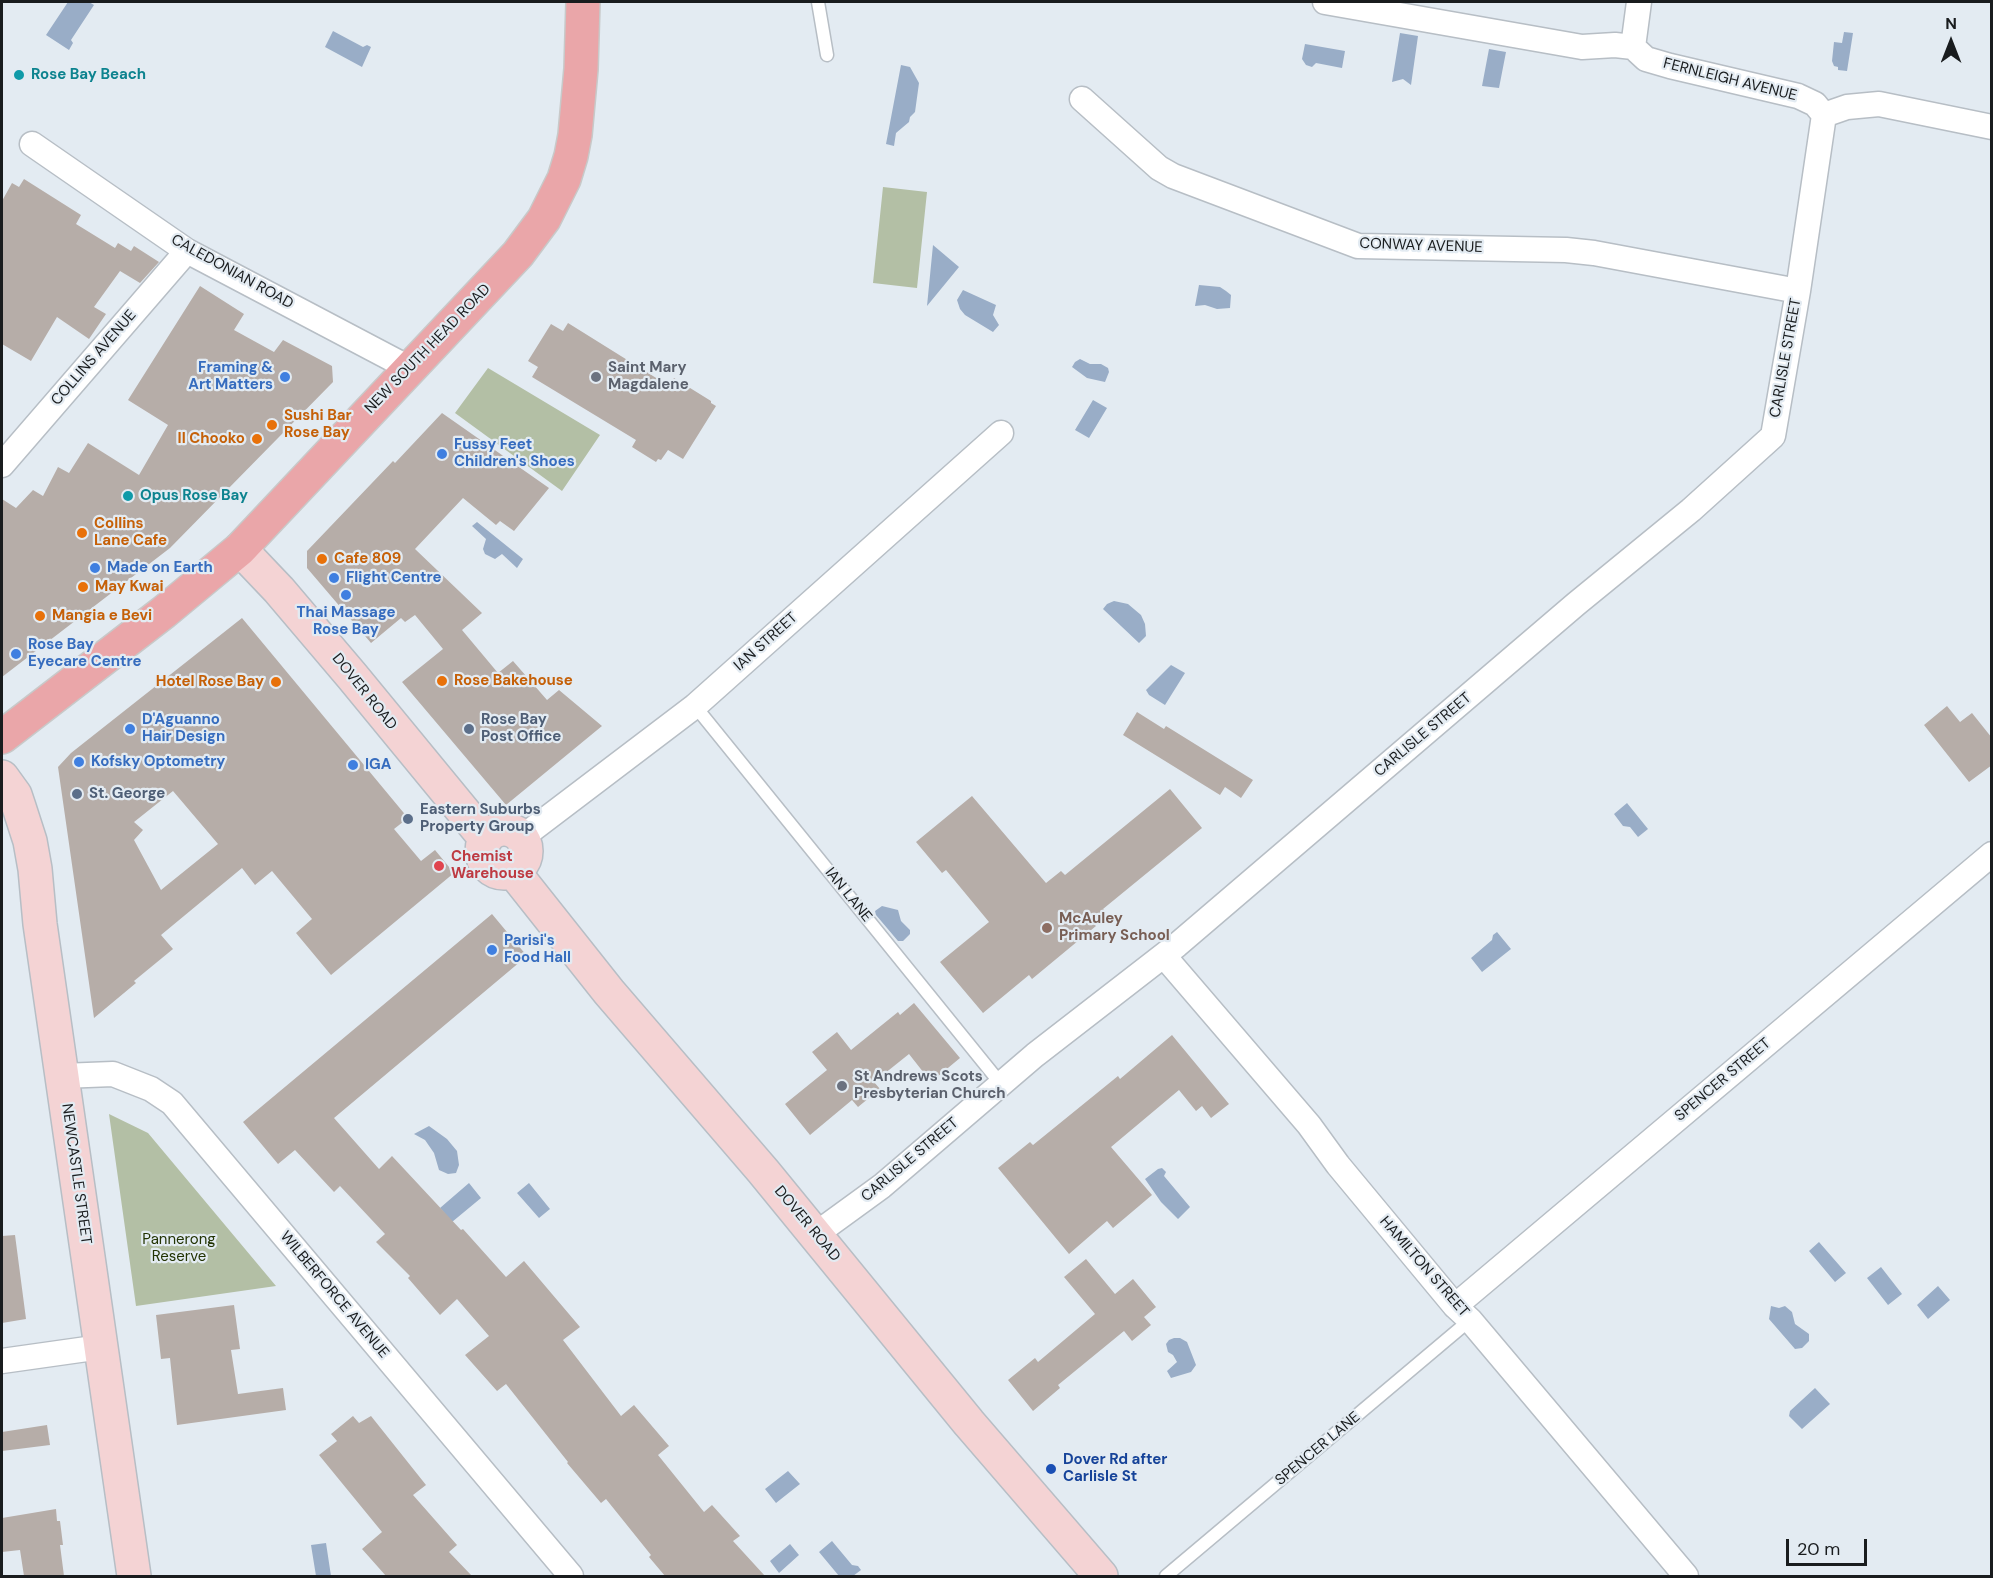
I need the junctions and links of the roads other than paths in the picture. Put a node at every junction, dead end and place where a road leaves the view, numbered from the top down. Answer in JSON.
{"nodes":[{"id":1,"x":583,"y":2,"type":"edge"},
{"id":2,"x":818,"y":2,"type":"edge"},
{"id":3,"x":1325,"y":2,"type":"edge"},
{"id":4,"x":1639,"y":2,"type":"edge"},
{"id":5,"x":1633,"y":47,"type":"junction"},
{"id":6,"x":827,"y":55,"type":"dead end"},
{"id":7,"x":1082,"y":99,"type":"dead end"},
{"id":8,"x":1824,"y":115,"type":"junction"},
{"id":9,"x":1992,"y":127,"type":"edge"},
{"id":10,"x":32,"y":144,"type":"dead end"},
{"id":11,"x":187,"y":250,"type":"junction"},
{"id":12,"x":1798,"y":291,"type":"junction"},
{"id":13,"x":409,"y":369,"type":"junction"},
{"id":14,"x":1001,"y":433,"type":"dead end"},
{"id":15,"x":2,"y":465,"type":"edge"},
{"id":16,"x":240,"y":549,"type":"junction"},
{"id":17,"x":695,"y":706,"type":"junction"},
{"id":18,"x":2,"y":737,"type":"edge"},
{"id":19,"x":2,"y":777,"type":"edge"},
{"id":20,"x":520,"y":836,"type":"junction"},
{"id":21,"x":486,"y":839,"type":"junction"},
{"id":22,"x":1992,"y":854,"type":"edge"},
{"id":23,"x":513,"y":871,"type":"junction"},
{"id":24,"x":1164,"y":956,"type":"junction"},
{"id":25,"x":62,"y":1076,"type":"junction"},
{"id":26,"x":1001,"y":1084,"type":"junction"},
{"id":27,"x":816,"y":1234,"type":"junction"},
{"id":28,"x":1463,"y":1313,"type":"junction"},
{"id":29,"x":101,"y":1347,"type":"junction"},
{"id":30,"x":2,"y":1361,"type":"edge"},
{"id":31,"x":134,"y":1576,"type":"edge"},
{"id":32,"x":571,"y":1576,"type":"edge"},
{"id":33,"x":1101,"y":1576,"type":"edge"},
{"id":34,"x":1166,"y":1576,"type":"edge"},
{"id":35,"x":1686,"y":1576,"type":"edge"}],
"edges":[{"from":1,"to":13,"type":"main road","name":"NEW SOUTH HEAD ROAD"},
{"from":2,"to":6,"type":"lane"},
{"from":3,"to":5,"type":"street","name":"FERNLEIGH AVENUE"},
{"from":4,"to":5,"type":"street"},
{"from":5,"to":8,"type":"street","name":"FERNLEIGH AVENUE"},
{"from":7,"to":12,"type":"street","name":"CONWAY AVENUE"},
{"from":8,"to":9,"type":"street"},
{"from":8,"to":12,"type":"street","name":"CARLISLE STREET"},
{"from":10,"to":11,"type":"street","name":"CALEDONIAN ROAD"},
{"from":11,"to":13,"type":"street","name":"CALEDONIAN ROAD"},
{"from":11,"to":15,"type":"street","name":"COLLINS AVENUE"},
{"from":12,"to":24,"type":"street","name":"CARLISLE STREET"},
{"from":13,"to":16,"type":"main road","name":"NEW SOUTH HEAD ROAD"},
{"from":14,"to":17,"type":"street","name":"IAN STREET"},
{"from":16,"to":18,"type":"main road","name":"NEW SOUTH HEAD ROAD"},
{"from":16,"to":21,"type":"street","name":"DOVER ROAD"},
{"from":17,"to":20,"type":"street","name":"IAN STREET"},
{"from":17,"to":26,"type":"lane","name":"IAN LANE"},
{"from":19,"to":25,"type":"street","name":"NEWCASTLE STREET"},
{"from":20,"to":21,"type":"street"},
{"from":20,"to":23,"type":"street"},
{"from":21,"to":23,"type":"street"},
{"from":22,"to":28,"type":"street","name":"SPENCER STREET"},
{"from":23,"to":27,"type":"street","name":"DOVER ROAD"},
{"from":24,"to":26,"type":"street","name":"CARLISLE STREET"},
{"from":24,"to":28,"type":"street","name":"HAMILTON STREET"},
{"from":25,"to":29,"type":"street","name":"NEWCASTLE STREET"},
{"from":25,"to":32,"type":"street","name":"WILBERFORCE AVENUE"},
{"from":26,"to":27,"type":"street","name":"CARLISLE STREET"},
{"from":27,"to":33,"type":"street","name":"DOVER ROAD"},
{"from":28,"to":34,"type":"lane","name":"SPENCER LANE"},
{"from":28,"to":35,"type":"street","name":"HAMILTON STREET"},
{"from":29,"to":30,"type":"street"},
{"from":29,"to":31,"type":"street","name":"NEWCASTLE STREET"}]}
